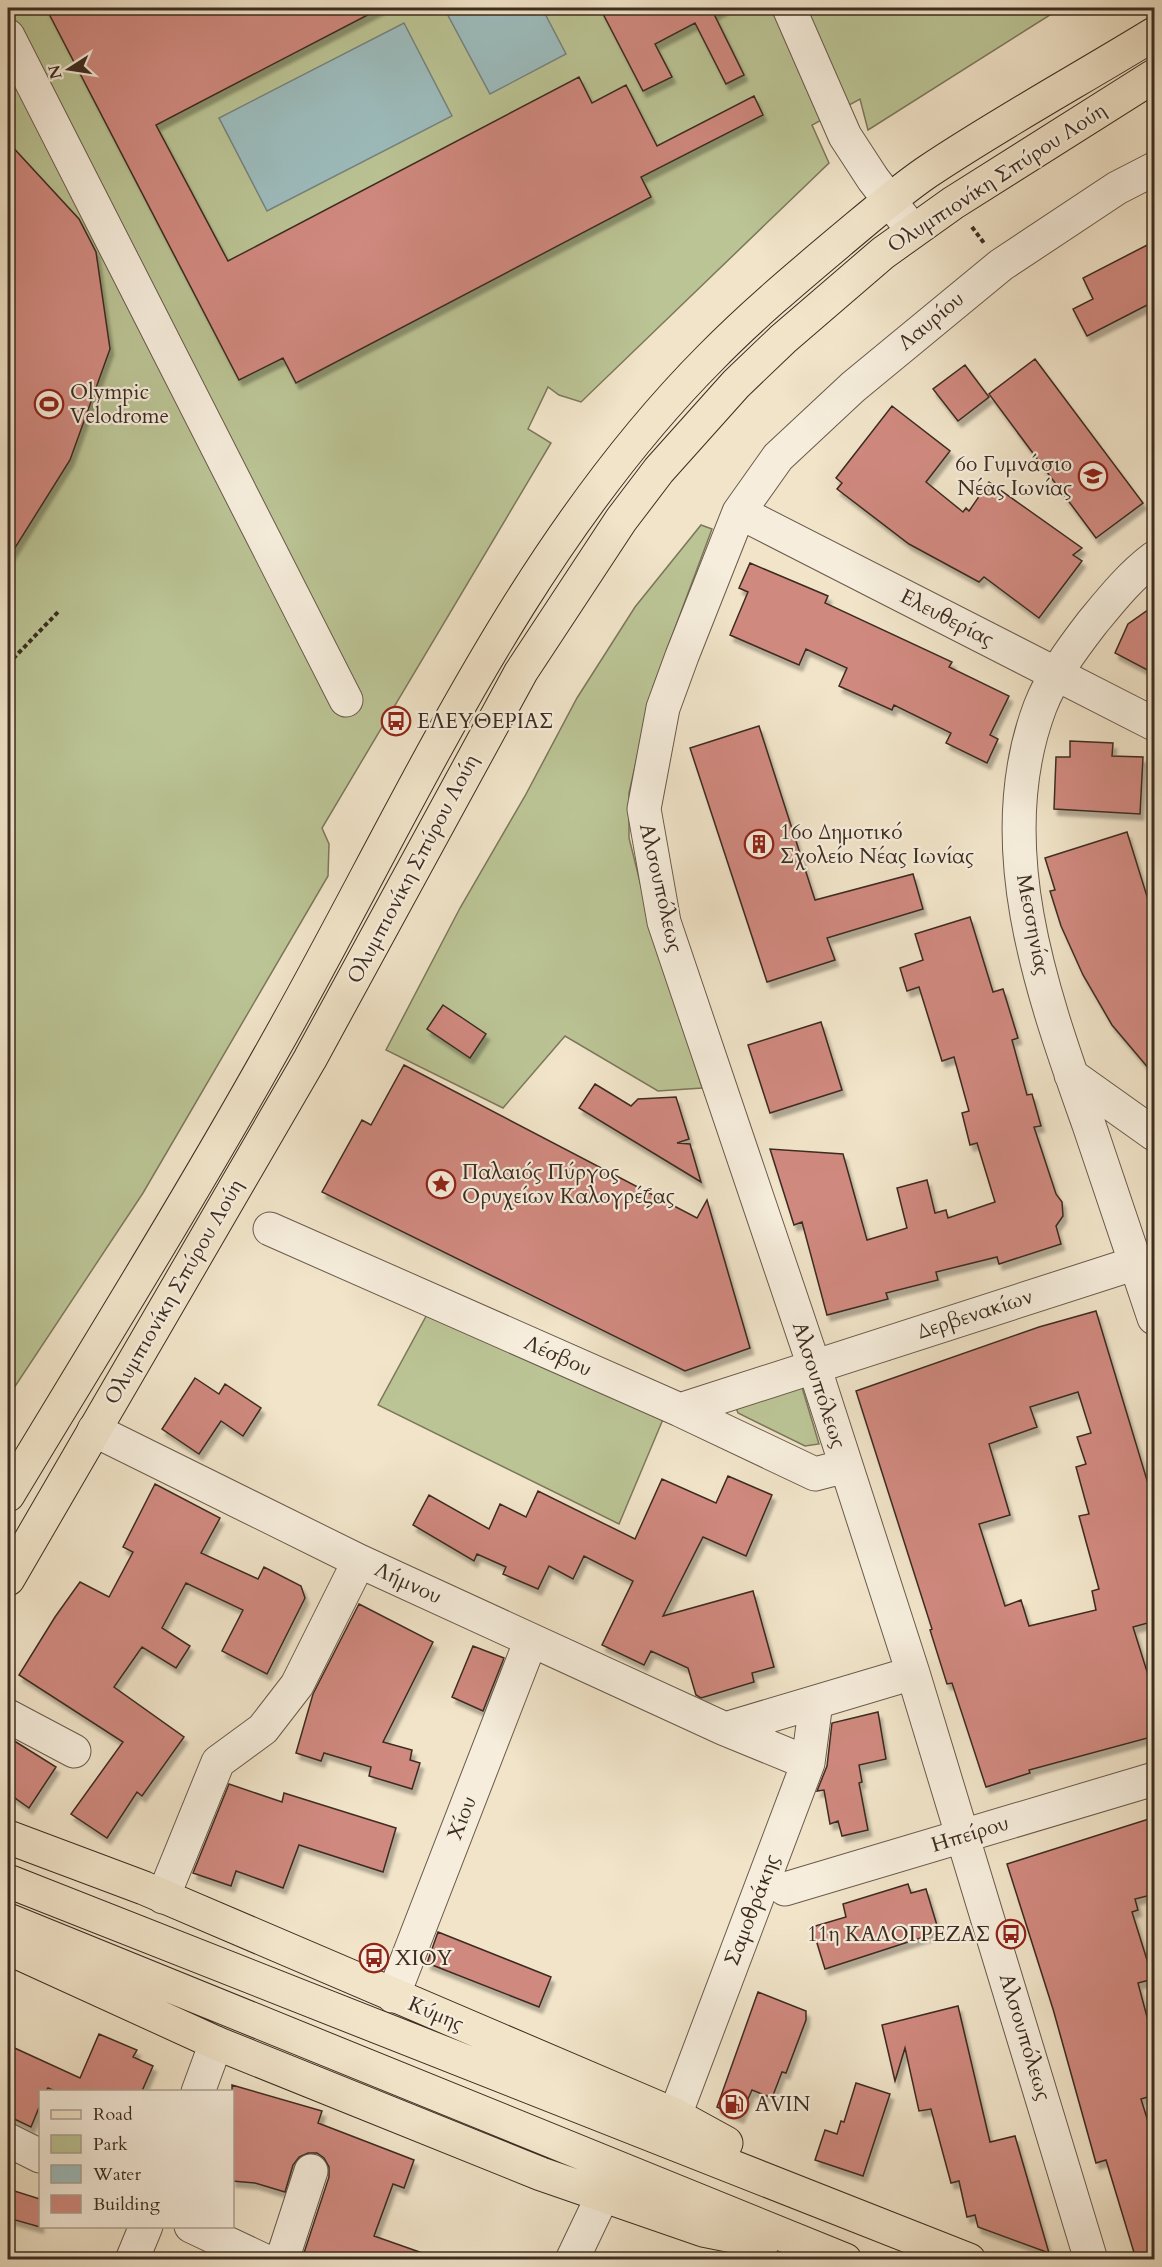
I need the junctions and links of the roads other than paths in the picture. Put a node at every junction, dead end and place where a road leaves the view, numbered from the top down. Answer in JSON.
{"nodes":[{"id":1,"x":789,"y":8,"type":"edge"},
{"id":2,"x":816,"y":8,"type":"edge"},
{"id":3,"x":1155,"y":34,"type":"edge"},
{"id":4,"x":8,"y":36,"type":"edge"},
{"id":5,"x":805,"y":38,"type":"junction"},
{"id":6,"x":1155,"y":76,"type":"edge"},
{"id":7,"x":1155,"y":169,"type":"edge"},
{"id":8,"x":888,"y":200,"type":"junction"},
{"id":9,"x":913,"y":231,"type":"junction"},
{"id":10,"x":739,"y":512,"type":"junction"},
{"id":11,"x":1155,"y":558,"type":"edge"},
{"id":12,"x":1057,"y":674,"type":"junction"},
{"id":13,"x":346,"y":700,"type":"dead end"},
{"id":14,"x":1155,"y":724,"type":"edge"},
{"id":15,"x":1071,"y":1075,"type":"junction"},
{"id":16,"x":1155,"y":1134,"type":"edge"},
{"id":17,"x":270,"y":1229,"type":"dead end"},
{"id":18,"x":1136,"y":1263,"type":"junction"},
{"id":19,"x":1155,"y":1318,"type":"edge"},
{"id":20,"x":814,"y":1366,"type":"junction"},
{"id":21,"x":680,"y":1410,"type":"junction"},
{"id":22,"x":94,"y":1430,"type":"junction"},
{"id":23,"x":846,"y":1466,"type":"junction"},
{"id":24,"x":8,"y":1496,"type":"edge"},
{"id":25,"x":359,"y":1561,"type":"junction"},
{"id":26,"x":8,"y":1579,"type":"edge"},
{"id":27,"x":531,"y":1641,"type":"junction"},
{"id":28,"x":913,"y":1673,"type":"junction"},
{"id":29,"x":816,"y":1702,"type":"junction"},
{"id":30,"x":8,"y":1716,"type":"edge"},
{"id":31,"x":725,"y":1729,"type":"junction"},
{"id":32,"x":74,"y":1751,"type":"dead end"},
{"id":33,"x":808,"y":1763,"type":"junction"},
{"id":34,"x":1155,"y":1779,"type":"edge"},
{"id":35,"x":964,"y":1836,"type":"junction"},
{"id":36,"x":8,"y":1837,"type":"edge"},
{"id":37,"x":8,"y":1881,"type":"edge"},
{"id":38,"x":785,"y":1888,"type":"dead end"},
{"id":39,"x":163,"y":1897,"type":"junction"},
{"id":40,"x":8,"y":1920,"type":"edge"},
{"id":41,"x":8,"y":1948,"type":"edge"},
{"id":42,"x":393,"y":1996,"type":"junction"},
{"id":43,"x":216,"y":2043,"type":"junction"},
{"id":44,"x":198,"y":2090,"type":"edge"},
{"id":45,"x":675,"y":2115,"type":"junction"},
{"id":46,"x":8,"y":2140,"type":"edge"},
{"id":47,"x":39,"y":2156,"type":"edge"},
{"id":48,"x":311,"y":2171,"type":"dead end"},
{"id":49,"x":603,"y":2195,"type":"junction"},
{"id":50,"x":855,"y":2212,"type":"junction"},
{"id":51,"x":145,"y":2228,"type":"edge"},
{"id":52,"x":195,"y":2228,"type":"edge"},
{"id":53,"x":842,"y":2258,"type":"edge"},
{"id":54,"x":132,"y":2259,"type":"edge"},
{"id":55,"x":263,"y":2259,"type":"edge"},
{"id":56,"x":282,"y":2259,"type":"edge"},
{"id":57,"x":572,"y":2259,"type":"edge"},
{"id":58,"x":969,"y":2259,"type":"edge"},
{"id":59,"x":1091,"y":2259,"type":"edge"}],
"edges":[{"from":1,"to":5,"type":"street"},
{"from":2,"to":5,"type":"street"},
{"from":3,"to":8,"type":"main road","name":"Ολυμπιονίκη Σπύρου Λούη"},
{"from":4,"to":13,"type":"street"},
{"from":5,"to":8,"type":"street"},
{"from":6,"to":9,"type":"main road","name":"Ολυμπιονίκη Σπύρου Λούη"},
{"from":7,"to":10,"type":"street","name":"Λαυρίου"},
{"from":8,"to":9,"type":"street"},
{"from":8,"to":24,"type":"main road","name":"Ολυμπιονίκη Σπύρου Λούη"},
{"from":9,"to":22,"type":"main road","name":"Ολυμπιονίκη Σπύρου Λούη"},
{"from":10,"to":12,"type":"street","name":"Ελευθερίας"},
{"from":10,"to":20,"type":"street","name":"Αλσουπόλεως"},
{"from":11,"to":12,"type":"street","name":"Μεσσηνίας"},
{"from":12,"to":14,"type":"street","name":"Ελευθερίας"},
{"from":12,"to":15,"type":"street","name":"Μεσσηνίας"},
{"from":15,"to":16,"type":"street"},
{"from":15,"to":18,"type":"street","name":"Μεσσηνίας"},
{"from":17,"to":21,"type":"street","name":"Λέσβου"},
{"from":18,"to":19,"type":"street","name":"Μεσσηνίας"},
{"from":18,"to":20,"type":"street","name":"Δερβενακίων"},
{"from":20,"to":21,"type":"street","name":"Δερβενακίων"},
{"from":20,"to":23,"type":"street","name":"Αλσουπόλεως"},
{"from":21,"to":23,"type":"street","name":"Λέσβου"},
{"from":22,"to":25,"type":"street","name":"Λήμνου"},
{"from":22,"to":26,"type":"main road","name":"Ολυμπιονίκη Σπύρου Λούη"},
{"from":23,"to":28,"type":"street","name":"Αλσουπόλεως"},
{"from":25,"to":27,"type":"street","name":"Λήμνου"},
{"from":25,"to":39,"type":"street"},
{"from":27,"to":31,"type":"street","name":"Λήμνου"},
{"from":27,"to":42,"type":"street","name":"Χίου"},
{"from":28,"to":29,"type":"street"},
{"from":28,"to":35,"type":"street","name":"Αλσουπόλεως"},
{"from":29,"to":31,"type":"street"},
{"from":29,"to":33,"type":"street","name":"Σαμοθράκης"},
{"from":30,"to":32,"type":"street"},
{"from":31,"to":33,"type":"street","name":"Λήμνου"},
{"from":33,"to":45,"type":"street","name":"Σαμοθράκης"},
{"from":34,"to":35,"type":"street","name":"Ηπείρου"},
{"from":35,"to":38,"type":"street","name":"Ηπείρου"},
{"from":35,"to":59,"type":"street","name":"Αλσουπόλεως"},
{"from":36,"to":39,"type":"main road","name":"Κύμης"},
{"from":37,"to":50,"type":"main road","name":"Κύμης"},
{"from":39,"to":42,"type":"main road","name":"Κύμης"},
{"from":40,"to":53,"type":"main road"},
{"from":41,"to":43,"type":"main road"},
{"from":42,"to":45,"type":"main road","name":"Κύμης"},
{"from":43,"to":44,"type":"street"},
{"from":43,"to":49,"type":"main road"},
{"from":45,"to":50,"type":"main road","name":"Κύμης"},
{"from":46,"to":47,"type":"street"},
{"from":48,"to":56,"type":"street"},
{"from":49,"to":53,"type":"main road"},
{"from":49,"to":57,"type":"street"},
{"from":50,"to":58,"type":"main road","name":"Κύμης"},
{"from":51,"to":54,"type":"street"},
{"from":52,"to":55,"type":"street"}]}
